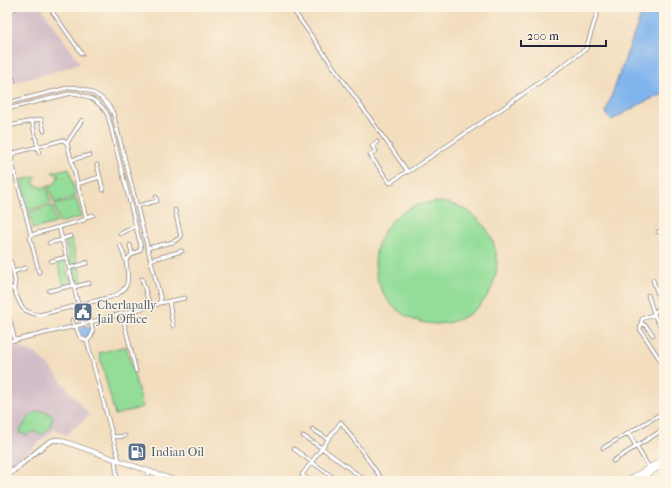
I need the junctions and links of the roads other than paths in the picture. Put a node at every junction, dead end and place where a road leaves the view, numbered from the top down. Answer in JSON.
{"nodes":[{"id":1,"x":17,"y":7,"type":"edge"},
{"id":2,"x":49,"y":7,"type":"edge"},
{"id":3,"x":291,"y":7,"type":"edge"},
{"id":4,"x":600,"y":7,"type":"edge"},
{"id":5,"x":7,"y":14,"type":"edge"},
{"id":6,"x":82,"y":54,"type":"dead end"},
{"id":7,"x":7,"y":71,"type":"edge"},
{"id":8,"x":14,"y":81,"type":"dead end"},
{"id":9,"x":7,"y":103,"type":"edge"},
{"id":10,"x":7,"y":109,"type":"edge"},
{"id":11,"x":82,"y":120,"type":"dead end"},
{"id":12,"x":32,"y":121,"type":"junction"},
{"id":13,"x":13,"y":125,"type":"dead end"},
{"id":14,"x":44,"y":131,"type":"dead end"},
{"id":15,"x":377,"y":142,"type":"dead end"},
{"id":16,"x":67,"y":143,"type":"junction"},
{"id":17,"x":38,"y":147,"type":"junction"},
{"id":18,"x":39,"y":153,"type":"dead end"},
{"id":19,"x":128,"y":153,"type":"dead end"},
{"id":20,"x":7,"y":155,"type":"edge"},
{"id":21,"x":90,"y":155,"type":"dead end"},
{"id":22,"x":124,"y":155,"type":"junction"},
{"id":23,"x":11,"y":158,"type":"junction"},
{"id":24,"x":71,"y":160,"type":"junction"},
{"id":25,"x":97,"y":165,"type":"dead end"},
{"id":26,"x":407,"y":172,"type":"junction"},
{"id":27,"x":15,"y":174,"type":"junction"},
{"id":28,"x":7,"y":175,"type":"edge"},
{"id":29,"x":100,"y":177,"type":"junction"},
{"id":30,"x":77,"y":184,"type":"junction"},
{"id":31,"x":103,"y":190,"type":"dead end"},
{"id":32,"x":156,"y":197,"type":"dead end"},
{"id":33,"x":21,"y":198,"type":"junction"},
{"id":34,"x":16,"y":199,"type":"dead end"},
{"id":35,"x":137,"y":206,"type":"junction"},
{"id":36,"x":175,"y":210,"type":"dead end"},
{"id":37,"x":93,"y":215,"type":"dead end"},
{"id":38,"x":86,"y":217,"type":"junction"},
{"id":39,"x":136,"y":226,"type":"junction"},
{"id":40,"x":59,"y":227,"type":"junction"},
{"id":41,"x":29,"y":230,"type":"junction"},
{"id":42,"x":664,"y":230,"type":"edge"},
{"id":43,"x":25,"y":231,"type":"dead end"},
{"id":44,"x":658,"y":232,"type":"dead end"},
{"id":45,"x":120,"y":234,"type":"dead end"},
{"id":46,"x":31,"y":235,"type":"junction"},
{"id":47,"x":71,"y":236,"type":"dead end"},
{"id":48,"x":62,"y":239,"type":"junction"},
{"id":49,"x":49,"y":243,"type":"dead end"},
{"id":50,"x":120,"y":245,"type":"dead end"},
{"id":51,"x":130,"y":245,"type":"dead end"},
{"id":52,"x":147,"y":248,"type":"junction"},
{"id":53,"x":182,"y":251,"type":"dead end"},
{"id":54,"x":132,"y":254,"type":"junction"},
{"id":55,"x":67,"y":257,"type":"junction"},
{"id":56,"x":150,"y":260,"type":"junction"},
{"id":57,"x":51,"y":261,"type":"dead end"},
{"id":58,"x":126,"y":261,"type":"junction"},
{"id":59,"x":11,"y":262,"type":"dead end"},
{"id":60,"x":87,"y":262,"type":"dead end"},
{"id":61,"x":25,"y":268,"type":"dead end"},
{"id":62,"x":69,"y":268,"type":"junction"},
{"id":63,"x":13,"y":272,"type":"junction"},
{"id":64,"x":39,"y":272,"type":"dead end"},
{"id":65,"x":142,"y":279,"type":"dead end"},
{"id":66,"x":653,"y":280,"type":"dead end"},
{"id":67,"x":89,"y":283,"type":"dead end"},
{"id":68,"x":7,"y":286,"type":"edge"},
{"id":69,"x":74,"y":286,"type":"junction"},
{"id":70,"x":14,"y":290,"type":"junction"},
{"id":71,"x":49,"y":291,"type":"dead end"},
{"id":72,"x":648,"y":295,"type":"dead end"},
{"id":73,"x":185,"y":298,"type":"dead end"},
{"id":74,"x":169,"y":302,"type":"junction"},
{"id":75,"x":160,"y":303,"type":"junction"},
{"id":76,"x":78,"y":305,"type":"junction"},
{"id":77,"x":663,"y":305,"type":"edge"},
{"id":78,"x":150,"y":306,"type":"junction"},
{"id":79,"x":70,"y":307,"type":"junction"},
{"id":80,"x":7,"y":308,"type":"edge"},
{"id":81,"x":72,"y":311,"type":"dead end"},
{"id":82,"x":122,"y":314,"type":"junction"},
{"id":83,"x":654,"y":314,"type":"junction"},
{"id":84,"x":91,"y":315,"type":"dead end"},
{"id":85,"x":72,"y":320,"type":"dead end"},
{"id":86,"x":92,"y":322,"type":"junction"},
{"id":87,"x":664,"y":322,"type":"edge"},
{"id":88,"x":641,"y":323,"type":"junction"},
{"id":89,"x":658,"y":323,"type":"junction"},
{"id":90,"x":83,"y":324,"type":"junction"},
{"id":91,"x":75,"y":326,"type":"junction"},
{"id":92,"x":173,"y":326,"type":"dead end"},
{"id":93,"x":664,"y":333,"type":"edge"},
{"id":94,"x":653,"y":335,"type":"dead end"},
{"id":95,"x":15,"y":341,"type":"junction"},
{"id":96,"x":87,"y":341,"type":"junction"},
{"id":97,"x":7,"y":342,"type":"edge"},
{"id":98,"x":664,"y":366,"type":"edge"},
{"id":99,"x":136,"y":371,"type":"dead end"},
{"id":100,"x":664,"y":412,"type":"edge"},
{"id":101,"x":659,"y":414,"type":"junction"},
{"id":102,"x":664,"y":422,"type":"edge"},
{"id":103,"x":312,"y":429,"type":"dead end"},
{"id":104,"x":664,"y":429,"type":"edge"},
{"id":105,"x":628,"y":433,"type":"junction"},
{"id":106,"x":125,"y":436,"type":"dead end"},
{"id":107,"x":303,"y":436,"type":"dead end"},
{"id":108,"x":113,"y":438,"type":"junction"},
{"id":109,"x":328,"y":440,"type":"junction"},
{"id":110,"x":636,"y":447,"type":"junction"},
{"id":111,"x":322,"y":448,"type":"junction"},
{"id":112,"x":603,"y":448,"type":"dead end"},
{"id":113,"x":294,"y":449,"type":"dead end"},
{"id":114,"x":664,"y":458,"type":"edge"},
{"id":115,"x":117,"y":460,"type":"junction"},
{"id":116,"x":613,"y":461,"type":"dead end"},
{"id":117,"x":311,"y":462,"type":"junction"},
{"id":118,"x":7,"y":465,"type":"edge"},
{"id":119,"x":662,"y":465,"type":"edge"},
{"id":120,"x":649,"y":467,"type":"junction"},
{"id":121,"x":12,"y":471,"type":"junction"},
{"id":122,"x":149,"y":472,"type":"junction"},
{"id":123,"x":664,"y":472,"type":"edge"},
{"id":124,"x":7,"y":476,"type":"edge"},
{"id":125,"x":94,"y":479,"type":"dead end"},
{"id":126,"x":631,"y":480,"type":"edge"},
{"id":127,"x":90,"y":481,"type":"edge"},
{"id":128,"x":117,"y":481,"type":"edge"},
{"id":129,"x":146,"y":481,"type":"edge"},
{"id":130,"x":177,"y":481,"type":"edge"},
{"id":131,"x":310,"y":481,"type":"edge"},
{"id":132,"x":338,"y":481,"type":"edge"},
{"id":133,"x":366,"y":481,"type":"edge"},
{"id":134,"x":379,"y":481,"type":"edge"}],
"edges":[{"from":1,"to":5,"type":"street"},
{"from":2,"to":6,"type":"street"},
{"from":3,"to":26,"type":"street"},
{"from":4,"to":26,"type":"street"},
{"from":7,"to":8,"type":"street"},
{"from":9,"to":22,"type":"street"},
{"from":10,"to":39,"type":"street"},
{"from":11,"to":16,"type":"street"},
{"from":12,"to":13,"type":"street"},
{"from":12,"to":14,"type":"street"},
{"from":12,"to":17,"type":"street"},
{"from":15,"to":26,"type":"street"},
{"from":16,"to":17,"type":"street"},
{"from":16,"to":24,"type":"street"},
{"from":17,"to":18,"type":"street"},
{"from":17,"to":23,"type":"street"},
{"from":19,"to":22,"type":"street"},
{"from":20,"to":23,"type":"street"},
{"from":21,"to":24,"type":"street"},
{"from":22,"to":35,"type":"street"},
{"from":23,"to":27,"type":"street"},
{"from":24,"to":30,"type":"street"},
{"from":25,"to":29,"type":"street"},
{"from":27,"to":28,"type":"street"},
{"from":27,"to":33,"type":"street"},
{"from":29,"to":30,"type":"street"},
{"from":29,"to":31,"type":"street"},
{"from":30,"to":38,"type":"street"},
{"from":32,"to":35,"type":"street"},
{"from":33,"to":34,"type":"street"},
{"from":33,"to":41,"type":"street"},
{"from":35,"to":52,"type":"street"},
{"from":36,"to":52,"type":"street"},
{"from":37,"to":38,"type":"street"},
{"from":38,"to":40,"type":"street"},
{"from":39,"to":45,"type":"street"},
{"from":39,"to":54,"type":"street"},
{"from":40,"to":46,"type":"street"},
{"from":40,"to":48,"type":"street"},
{"from":41,"to":43,"type":"street"},
{"from":41,"to":46,"type":"street"},
{"from":42,"to":44,"type":"street"},
{"from":46,"to":64,"type":"street"},
{"from":47,"to":48,"type":"street"},
{"from":48,"to":49,"type":"street"},
{"from":48,"to":55,"type":"street"},
{"from":50,"to":58,"type":"street"},
{"from":51,"to":54,"type":"street"},
{"from":52,"to":56,"type":"street"},
{"from":53,"to":56,"type":"street"},
{"from":54,"to":58,"type":"street"},
{"from":55,"to":57,"type":"street"},
{"from":55,"to":62,"type":"street"},
{"from":56,"to":75,"type":"street"},
{"from":58,"to":76,"type":"street"},
{"from":59,"to":63,"type":"street"},
{"from":60,"to":62,"type":"street"},
{"from":61,"to":63,"type":"street"},
{"from":62,"to":69,"type":"street"},
{"from":63,"to":70,"type":"street"},
{"from":65,"to":78,"type":"street"},
{"from":66,"to":77,"type":"street"},
{"from":67,"to":69,"type":"street"},
{"from":68,"to":70,"type":"street"},
{"from":69,"to":71,"type":"street"},
{"from":69,"to":76,"type":"street"},
{"from":70,"to":79,"type":"street"},
{"from":72,"to":83,"type":"street"},
{"from":73,"to":74,"type":"street"},
{"from":74,"to":75,"type":"street"},
{"from":74,"to":92,"type":"street"},
{"from":75,"to":78,"type":"street"},
{"from":76,"to":79,"type":"street"},
{"from":76,"to":90,"type":"street"},
{"from":77,"to":83,"type":"street"},
{"from":78,"to":82,"type":"street"},
{"from":79,"to":81,"type":"street"},
{"from":80,"to":95,"type":"street"},
{"from":82,"to":86,"type":"street"},
{"from":82,"to":99,"type":"street"},
{"from":83,"to":88,"type":"street"},
{"from":83,"to":89,"type":"street"},
{"from":84,"to":86,"type":"street"},
{"from":85,"to":91,"type":"street"},
{"from":86,"to":90,"type":"street"},
{"from":86,"to":96,"type":"street"},
{"from":87,"to":89,"type":"street"},
{"from":88,"to":94,"type":"street"},
{"from":88,"to":98,"type":"street"},
{"from":89,"to":93,"type":"street"},
{"from":90,"to":91,"type":"street"},
{"from":91,"to":95,"type":"street"},
{"from":91,"to":96,"type":"street"},
{"from":95,"to":97,"type":"street"},
{"from":96,"to":108,"type":"street"},
{"from":100,"to":101,"type":"street"},
{"from":101,"to":102,"type":"street"},
{"from":101,"to":105,"type":"street"},
{"from":103,"to":109,"type":"street"},
{"from":104,"to":110,"type":"street"},
{"from":105,"to":110,"type":"street"},
{"from":105,"to":112,"type":"street"},
{"from":106,"to":108,"type":"street"},
{"from":107,"to":111,"type":"street"},
{"from":108,"to":115,"type":"street"},
{"from":109,"to":111,"type":"street"},
{"from":109,"to":134,"type":"street"},
{"from":110,"to":116,"type":"street"},
{"from":110,"to":120,"type":"street"},
{"from":111,"to":117,"type":"street"},
{"from":111,"to":133,"type":"street"},
{"from":113,"to":117,"type":"street"},
{"from":114,"to":120,"type":"main road"},
{"from":115,"to":121,"type":"street"},
{"from":115,"to":122,"type":"street"},
{"from":115,"to":128,"type":"street"},
{"from":117,"to":131,"type":"street"},
{"from":117,"to":132,"type":"street"},
{"from":118,"to":121,"type":"street"},
{"from":119,"to":123,"type":"street"},
{"from":119,"to":126,"type":"main road"},
{"from":120,"to":126,"type":"main road"},
{"from":121,"to":124,"type":"street"},
{"from":122,"to":129,"type":"street"},
{"from":122,"to":130,"type":"street"},
{"from":125,"to":127,"type":"street"}]}
